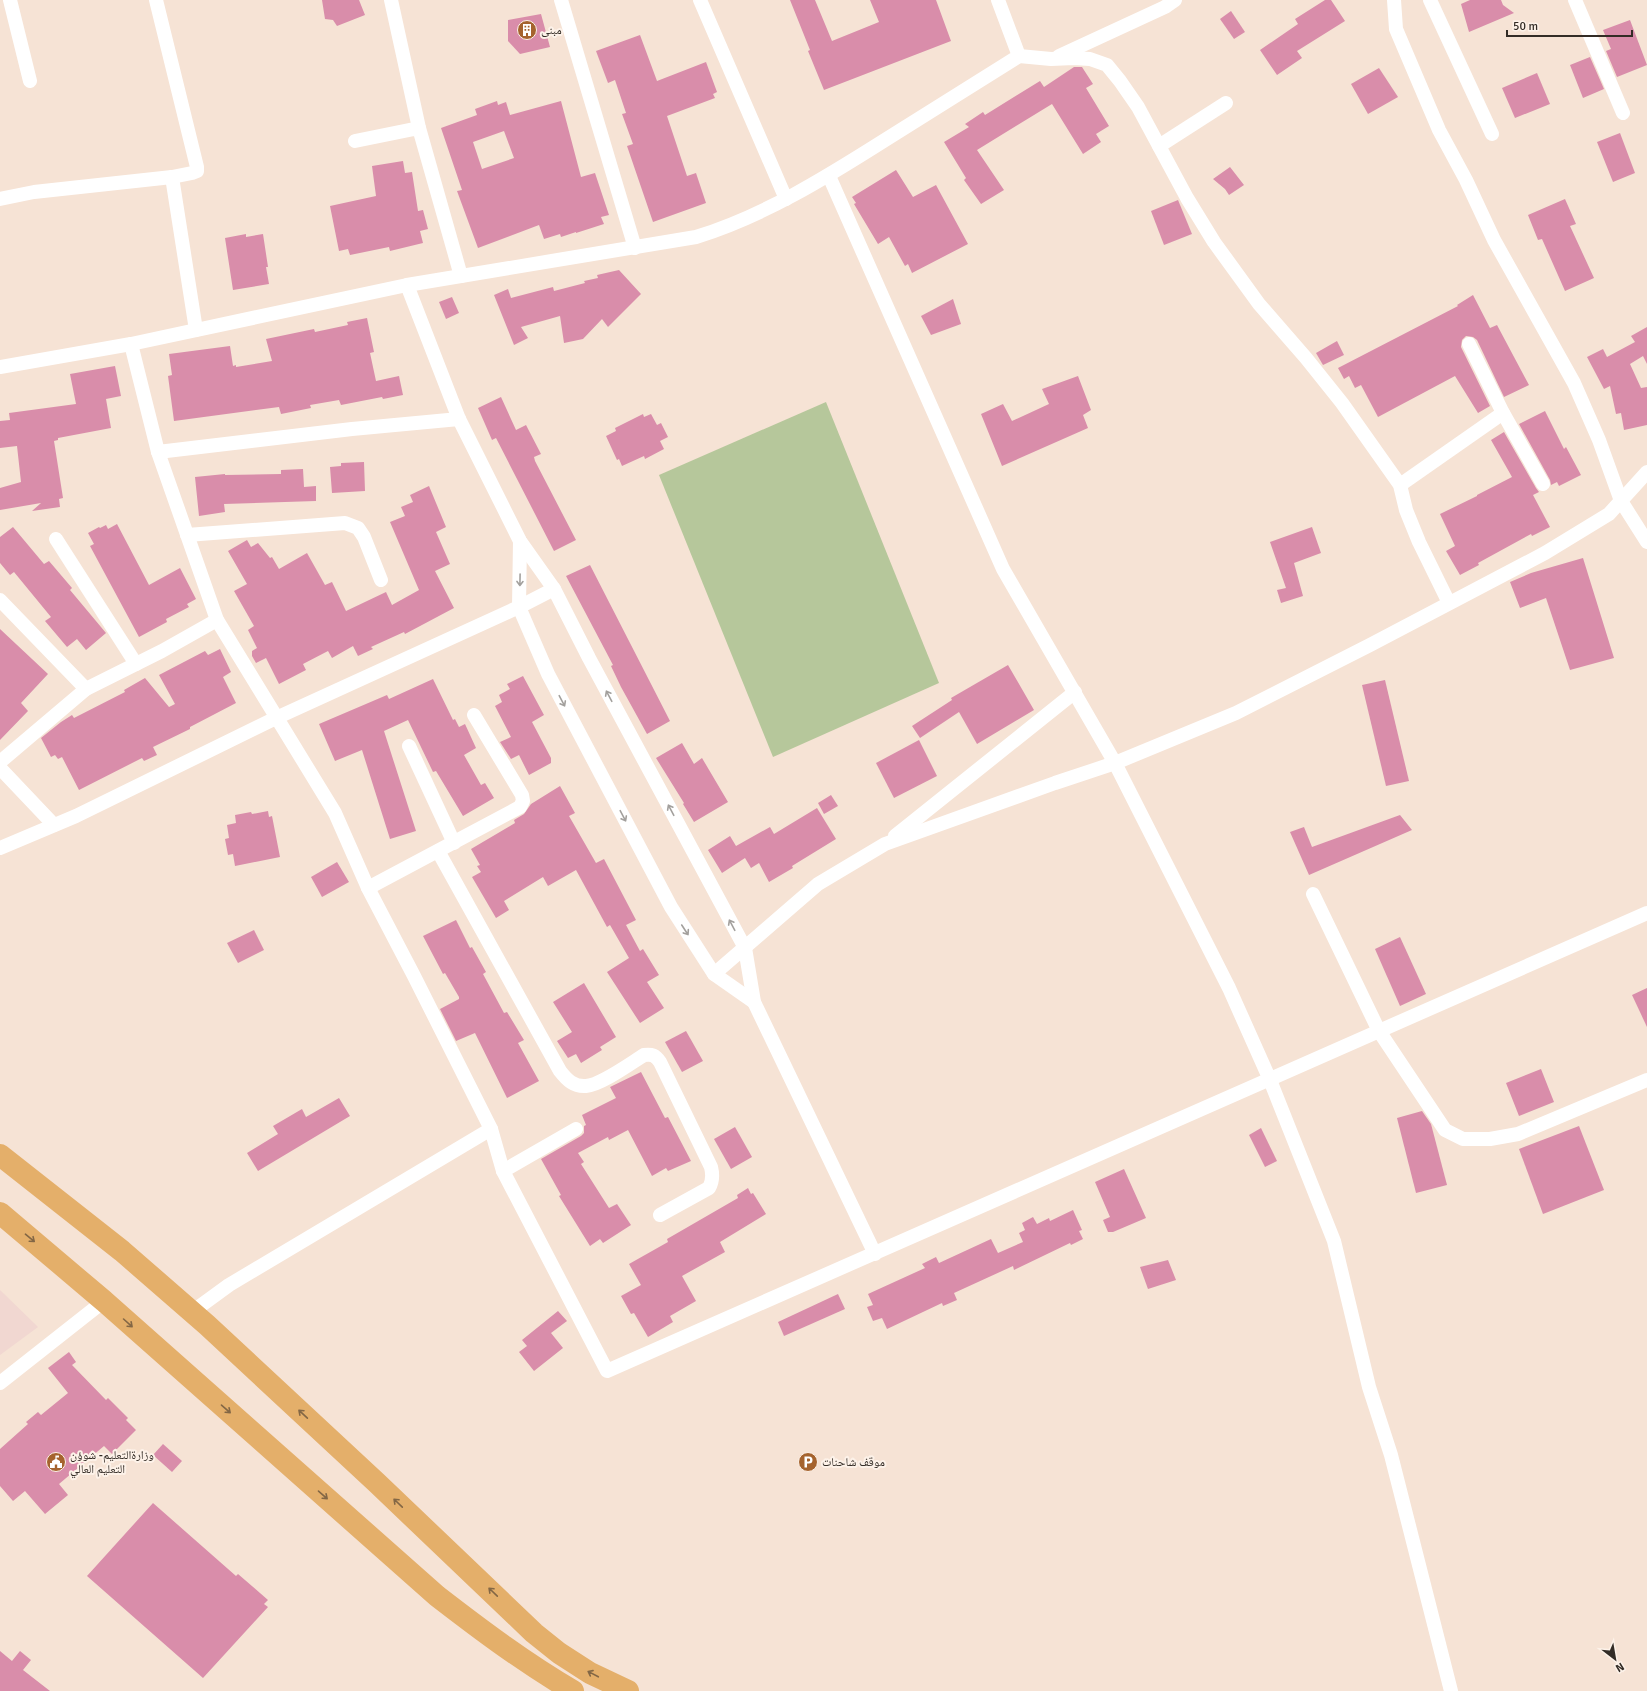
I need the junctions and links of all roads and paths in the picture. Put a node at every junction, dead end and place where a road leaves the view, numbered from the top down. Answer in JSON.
{"nodes":[{"id":1,"x":10,"y":0,"type":"edge"},
{"id":2,"x":156,"y":0,"type":"edge"},
{"id":3,"x":391,"y":0,"type":"edge"},
{"id":4,"x":561,"y":0,"type":"edge"},
{"id":5,"x":700,"y":0,"type":"edge"},
{"id":6,"x":998,"y":0,"type":"edge"},
{"id":7,"x":1175,"y":0,"type":"edge"},
{"id":8,"x":1394,"y":0,"type":"edge"},
{"id":9,"x":1430,"y":0,"type":"edge"},
{"id":10,"x":1575,"y":0,"type":"edge"},
{"id":11,"x":1019,"y":56,"type":"junction"},
{"id":12,"x":1051,"y":59,"type":"junction"},
{"id":13,"x":30,"y":81,"type":"dead end"},
{"id":14,"x":1226,"y":103,"type":"dead end"},
{"id":15,"x":1623,"y":113,"type":"dead end"},
{"id":16,"x":419,"y":128,"type":"junction"},
{"id":17,"x":1492,"y":134,"type":"dead end"},
{"id":18,"x":355,"y":141,"type":"dead end"},
{"id":19,"x":1159,"y":146,"type":"junction"},
{"id":20,"x":829,"y":176,"type":"junction"},
{"id":21,"x":172,"y":177,"type":"junction"},
{"id":22,"x":0,"y":199,"type":"edge"},
{"id":23,"x":786,"y":199,"type":"junction"},
{"id":24,"x":635,"y":248,"type":"junction"},
{"id":25,"x":461,"y":276,"type":"junction"},
{"id":26,"x":407,"y":285,"type":"junction"},
{"id":27,"x":196,"y":330,"type":"junction"},
{"id":28,"x":131,"y":344,"type":"junction"},
{"id":29,"x":1469,"y":344,"type":"dead end"},
{"id":30,"x":0,"y":367,"type":"edge"},
{"id":31,"x":1503,"y":413,"type":"junction"},
{"id":32,"x":459,"y":419,"type":"junction"},
{"id":33,"x":158,"y":452,"type":"junction"},
{"id":34,"x":1647,"y":472,"type":"edge"},
{"id":35,"x":1543,"y":484,"type":"dead end"},
{"id":36,"x":1400,"y":485,"type":"junction"},
{"id":37,"x":1621,"y":501,"type":"junction"},
{"id":38,"x":187,"y":535,"type":"junction"},
{"id":39,"x":56,"y":539,"type":"dead end"},
{"id":40,"x":520,"y":541,"type":"junction"},
{"id":41,"x":1647,"y":542,"type":"edge"},
{"id":42,"x":381,"y":580,"type":"dead end"},
{"id":43,"x":554,"y":589,"type":"junction"},
{"id":44,"x":0,"y":600,"type":"edge"},
{"id":45,"x":1449,"y":603,"type":"junction"},
{"id":46,"x":520,"y":607,"type":"junction"},
{"id":47,"x":217,"y":620,"type":"junction"},
{"id":48,"x":136,"y":664,"type":"junction"},
{"id":49,"x":86,"y":689,"type":"junction"},
{"id":50,"x":1075,"y":692,"type":"junction"},
{"id":51,"x":474,"y":715,"type":"dead end"},
{"id":52,"x":276,"y":718,"type":"junction"},
{"id":53,"x":408,"y":746,"type":"dead end"},
{"id":54,"x":0,"y":762,"type":"edge"},
{"id":55,"x":1115,"y":763,"type":"junction"},
{"id":56,"x":0,"y":768,"type":"edge"},
{"id":57,"x":54,"y":825,"type":"junction"},
{"id":58,"x":454,"y":843,"type":"junction"},
{"id":59,"x":886,"y":844,"type":"junction"},
{"id":60,"x":0,"y":848,"type":"edge"},
{"id":61,"x":438,"y":851,"type":"junction"},
{"id":62,"x":368,"y":888,"type":"junction"},
{"id":63,"x":1313,"y":894,"type":"dead end"},
{"id":64,"x":1647,"y":913,"type":"edge"},
{"id":65,"x":745,"y":948,"type":"junction"},
{"id":66,"x":714,"y":974,"type":"junction"},
{"id":67,"x":754,"y":1002,"type":"junction"},
{"id":68,"x":1379,"y":1031,"type":"junction"},
{"id":69,"x":1270,"y":1080,"type":"junction"},
{"id":70,"x":1647,"y":1080,"type":"edge"},
{"id":71,"x":576,"y":1129,"type":"dead end"},
{"id":72,"x":491,"y":1130,"type":"junction"},
{"id":73,"x":0,"y":1155,"type":"edge"},
{"id":74,"x":504,"y":1171,"type":"junction"},
{"id":75,"x":0,"y":1213,"type":"edge"},
{"id":76,"x":660,"y":1215,"type":"dead end"},
{"id":77,"x":875,"y":1254,"type":"junction"},
{"id":78,"x":104,"y":1301,"type":"junction"},
{"id":79,"x":192,"y":1312,"type":"junction"},
{"id":80,"x":0,"y":1383,"type":"edge"},
{"id":81,"x":573,"y":1691,"type":"edge"},
{"id":82,"x":628,"y":1691,"type":"edge"},
{"id":83,"x":1451,"y":1691,"type":"edge"}],
"edges":[{"from":1,"to":13,"type":"street"},
{"from":2,"to":21,"type":"street"},
{"from":3,"to":16,"type":"street"},
{"from":4,"to":24,"type":"street"},
{"from":5,"to":23,"type":"street"},
{"from":6,"to":11,"type":"street"},
{"from":7,"to":12,"type":"street"},
{"from":8,"to":37,"type":"street"},
{"from":9,"to":17,"type":"street"},
{"from":10,"to":15,"type":"street"},
{"from":11,"to":12,"type":"street"},
{"from":11,"to":20,"type":"street"},
{"from":12,"to":19,"type":"street"},
{"from":14,"to":19,"type":"street"},
{"from":16,"to":18,"type":"street"},
{"from":16,"to":25,"type":"street"},
{"from":19,"to":36,"type":"street"},
{"from":20,"to":23,"type":"street"},
{"from":20,"to":50,"type":"street"},
{"from":21,"to":22,"type":"street"},
{"from":21,"to":27,"type":"street"},
{"from":23,"to":24,"type":"street"},
{"from":24,"to":25,"type":"street"},
{"from":25,"to":26,"type":"street"},
{"from":26,"to":27,"type":"street"},
{"from":26,"to":32,"type":"street"},
{"from":27,"to":28,"type":"street"},
{"from":28,"to":30,"type":"street"},
{"from":28,"to":33,"type":"street"},
{"from":29,"to":31,"type":"street"},
{"from":31,"to":35,"type":"street"},
{"from":31,"to":36,"type":"street"},
{"from":32,"to":33,"type":"street"},
{"from":32,"to":40,"type":"street"},
{"from":33,"to":38,"type":"street"},
{"from":34,"to":37,"type":"street"},
{"from":36,"to":45,"type":"street"},
{"from":37,"to":41,"type":"street"},
{"from":37,"to":45,"type":"street"},
{"from":38,"to":42,"type":"street"},
{"from":38,"to":47,"type":"street"},
{"from":39,"to":48,"type":"street"},
{"from":40,"to":43,"type":"street"},
{"from":40,"to":46,"type":"street","one_way":true},
{"from":43,"to":46,"type":"street"},
{"from":65,"to":43,"type":"street","one_way":true},
{"from":44,"to":49,"type":"street"},
{"from":45,"to":55,"type":"street"},
{"from":46,"to":52,"type":"street"},
{"from":46,"to":66,"type":"street","one_way":true},
{"from":47,"to":48,"type":"street"},
{"from":47,"to":52,"type":"street"},
{"from":48,"to":49,"type":"street"},
{"from":49,"to":54,"type":"street"},
{"from":50,"to":55,"type":"street"},
{"from":50,"to":59,"type":"street"},
{"from":51,"to":58,"type":"street"},
{"from":52,"to":57,"type":"street"},
{"from":52,"to":62,"type":"street"},
{"from":53,"to":58,"type":"street"},
{"from":55,"to":59,"type":"street"},
{"from":55,"to":69,"type":"street"},
{"from":56,"to":57,"type":"street"},
{"from":57,"to":60,"type":"street"},
{"from":58,"to":61,"type":"street"},
{"from":59,"to":65,"type":"street"},
{"from":61,"to":62,"type":"street"},
{"from":61,"to":76,"type":"street"},
{"from":62,"to":72,"type":"street"},
{"from":63,"to":68,"type":"street"},
{"from":64,"to":68,"type":"street"},
{"from":65,"to":66,"type":"street"},
{"from":65,"to":67,"type":"street"},
{"from":66,"to":67,"type":"street"},
{"from":67,"to":77,"type":"street"},
{"from":68,"to":69,"type":"street"},
{"from":68,"to":70,"type":"street"},
{"from":69,"to":77,"type":"street"},
{"from":69,"to":83,"type":"street"},
{"from":71,"to":74,"type":"street"},
{"from":72,"to":74,"type":"street"},
{"from":72,"to":79,"type":"street"},
{"from":73,"to":79,"type":"highway"},
{"from":74,"to":77,"type":"street"},
{"from":75,"to":78,"type":"highway","one_way":true},
{"from":78,"to":80,"type":"street"},
{"from":78,"to":81,"type":"highway","one_way":true},
{"from":82,"to":79,"type":"highway","one_way":true}]}
